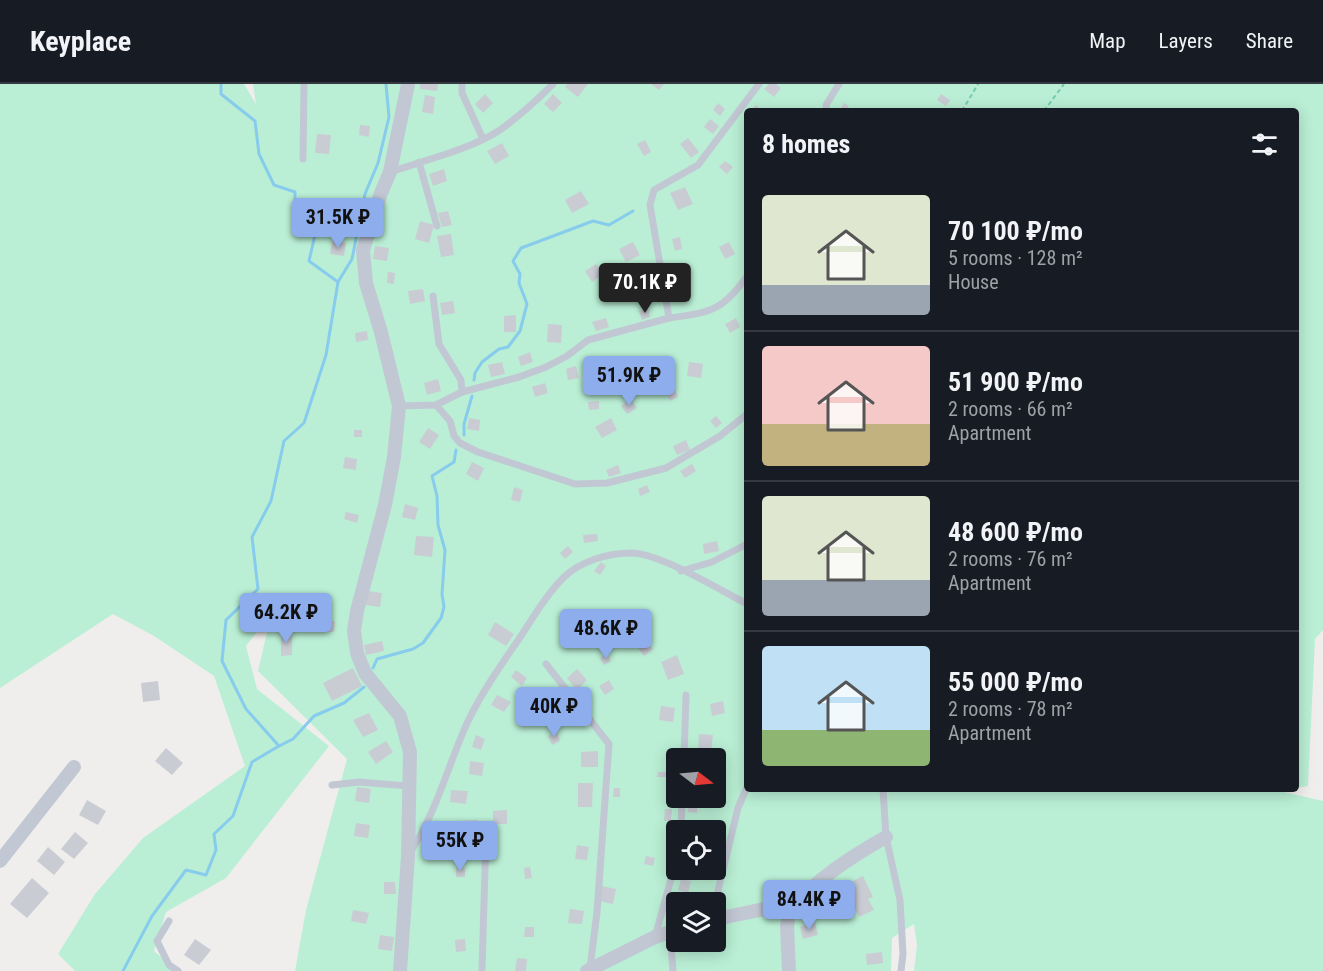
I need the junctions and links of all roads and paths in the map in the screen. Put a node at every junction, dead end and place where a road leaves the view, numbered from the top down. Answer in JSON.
{"nodes":[{"id":1,"x":304,"y":84,"type":"edge"},
{"id":2,"x":408,"y":84,"type":"edge"},
{"id":3,"x":462,"y":84,"type":"edge"},
{"id":4,"x":553,"y":84,"type":"edge"},
{"id":5,"x":759,"y":84,"type":"edge"},
{"id":6,"x":839,"y":84,"type":"edge"},
{"id":7,"x":978,"y":84,"type":"edge"},
{"id":8,"x":1064,"y":84,"type":"edge"},
{"id":9,"x":826,"y":108,"type":"edge"},
{"id":10,"x":964,"y":108,"type":"edge"},
{"id":11,"x":1046,"y":108,"type":"edge"},
{"id":12,"x":483,"y":139,"type":"junction"},
{"id":13,"x":303,"y":159,"type":"dead end"},
{"id":14,"x":419,"y":162,"type":"junction"},
{"id":15,"x":390,"y":172,"type":"junction"},
{"id":16,"x":438,"y":225,"type":"dead end"},
{"id":17,"x":744,"y":280,"type":"edge"},
{"id":18,"x":433,"y":296,"type":"dead end"},
{"id":19,"x":669,"y":318,"type":"junction"},
{"id":20,"x":462,"y":392,"type":"junction"},
{"id":21,"x":436,"y":405,"type":"junction"},
{"id":22,"x":399,"y":406,"type":"junction"},
{"id":23,"x":744,"y":416,"type":"edge"},
{"id":24,"x":744,"y":546,"type":"edge"},
{"id":25,"x":681,"y":571,"type":"junction"},
{"id":26,"x":744,"y":602,"type":"edge"},
{"id":27,"x":546,"y":664,"type":"dead end"},
{"id":28,"x":686,"y":695,"type":"dead end"},
{"id":29,"x":684,"y":748,"type":"edge"},
{"id":30,"x":74,"y":767,"type":"dead end"},
{"id":31,"x":332,"y":785,"type":"dead end"},
{"id":32,"x":408,"y":786,"type":"junction"},
{"id":33,"x":745,"y":792,"type":"edge"},
{"id":34,"x":883,"y":792,"type":"edge"},
{"id":35,"x":486,"y":835,"type":"dead end"},
{"id":36,"x":886,"y":837,"type":"junction"},
{"id":37,"x":408,"y":856,"type":"junction"},
{"id":38,"x":0,"y":861,"type":"edge"},
{"id":39,"x":671,"y":880,"type":"edge"},
{"id":40,"x":718,"y":892,"type":"edge"},
{"id":41,"x":790,"y":909,"type":"junction"},
{"id":42,"x":726,"y":917,"type":"edge"},
{"id":43,"x":169,"y":921,"type":"dead end"},
{"id":44,"x":666,"y":933,"type":"edge"},
{"id":45,"x":655,"y":937,"type":"junction"},
{"id":46,"x":673,"y":952,"type":"edge"},
{"id":47,"x":588,"y":970,"type":"edge"},
{"id":48,"x":178,"y":971,"type":"edge"},
{"id":49,"x":400,"y":971,"type":"edge"},
{"id":50,"x":482,"y":971,"type":"edge"},
{"id":51,"x":673,"y":971,"type":"edge"},
{"id":52,"x":789,"y":971,"type":"edge"},
{"id":53,"x":901,"y":971,"type":"edge"}],
"edges":[{"from":1,"to":13,"type":"lane"},
{"from":2,"to":15,"type":"street"},
{"from":3,"to":12,"type":"lane"},
{"from":4,"to":12,"type":"lane"},
{"from":5,"to":19,"type":"lane"},
{"from":6,"to":9,"type":"lane"},
{"from":7,"to":10,"type":"path"},
{"from":8,"to":11,"type":"path"},
{"from":12,"to":14,"type":"lane"},
{"from":14,"to":15,"type":"lane"},
{"from":14,"to":16,"type":"lane"},
{"from":15,"to":22,"type":"street"},
{"from":17,"to":19,"type":"lane"},
{"from":18,"to":20,"type":"lane"},
{"from":19,"to":20,"type":"lane"},
{"from":20,"to":21,"type":"lane"},
{"from":21,"to":22,"type":"lane"},
{"from":21,"to":23,"type":"lane"},
{"from":22,"to":32,"type":"street"},
{"from":24,"to":25,"type":"lane"},
{"from":25,"to":26,"type":"lane"},
{"from":25,"to":37,"type":"lane"},
{"from":27,"to":47,"type":"lane"},
{"from":28,"to":29,"type":"lane"},
{"from":30,"to":38,"type":"street"},
{"from":31,"to":32,"type":"lane"},
{"from":32,"to":37,"type":"street"},
{"from":33,"to":40,"type":"lane"},
{"from":34,"to":36,"type":"lane"},
{"from":35,"to":50,"type":"lane"},
{"from":36,"to":41,"type":"street"},
{"from":36,"to":53,"type":"lane"},
{"from":37,"to":49,"type":"street"},
{"from":39,"to":45,"type":"lane"},
{"from":41,"to":42,"type":"street"},
{"from":41,"to":52,"type":"street"},
{"from":43,"to":48,"type":"lane"},
{"from":44,"to":45,"type":"street"},
{"from":45,"to":47,"type":"street"},
{"from":46,"to":51,"type":"lane"}]}
